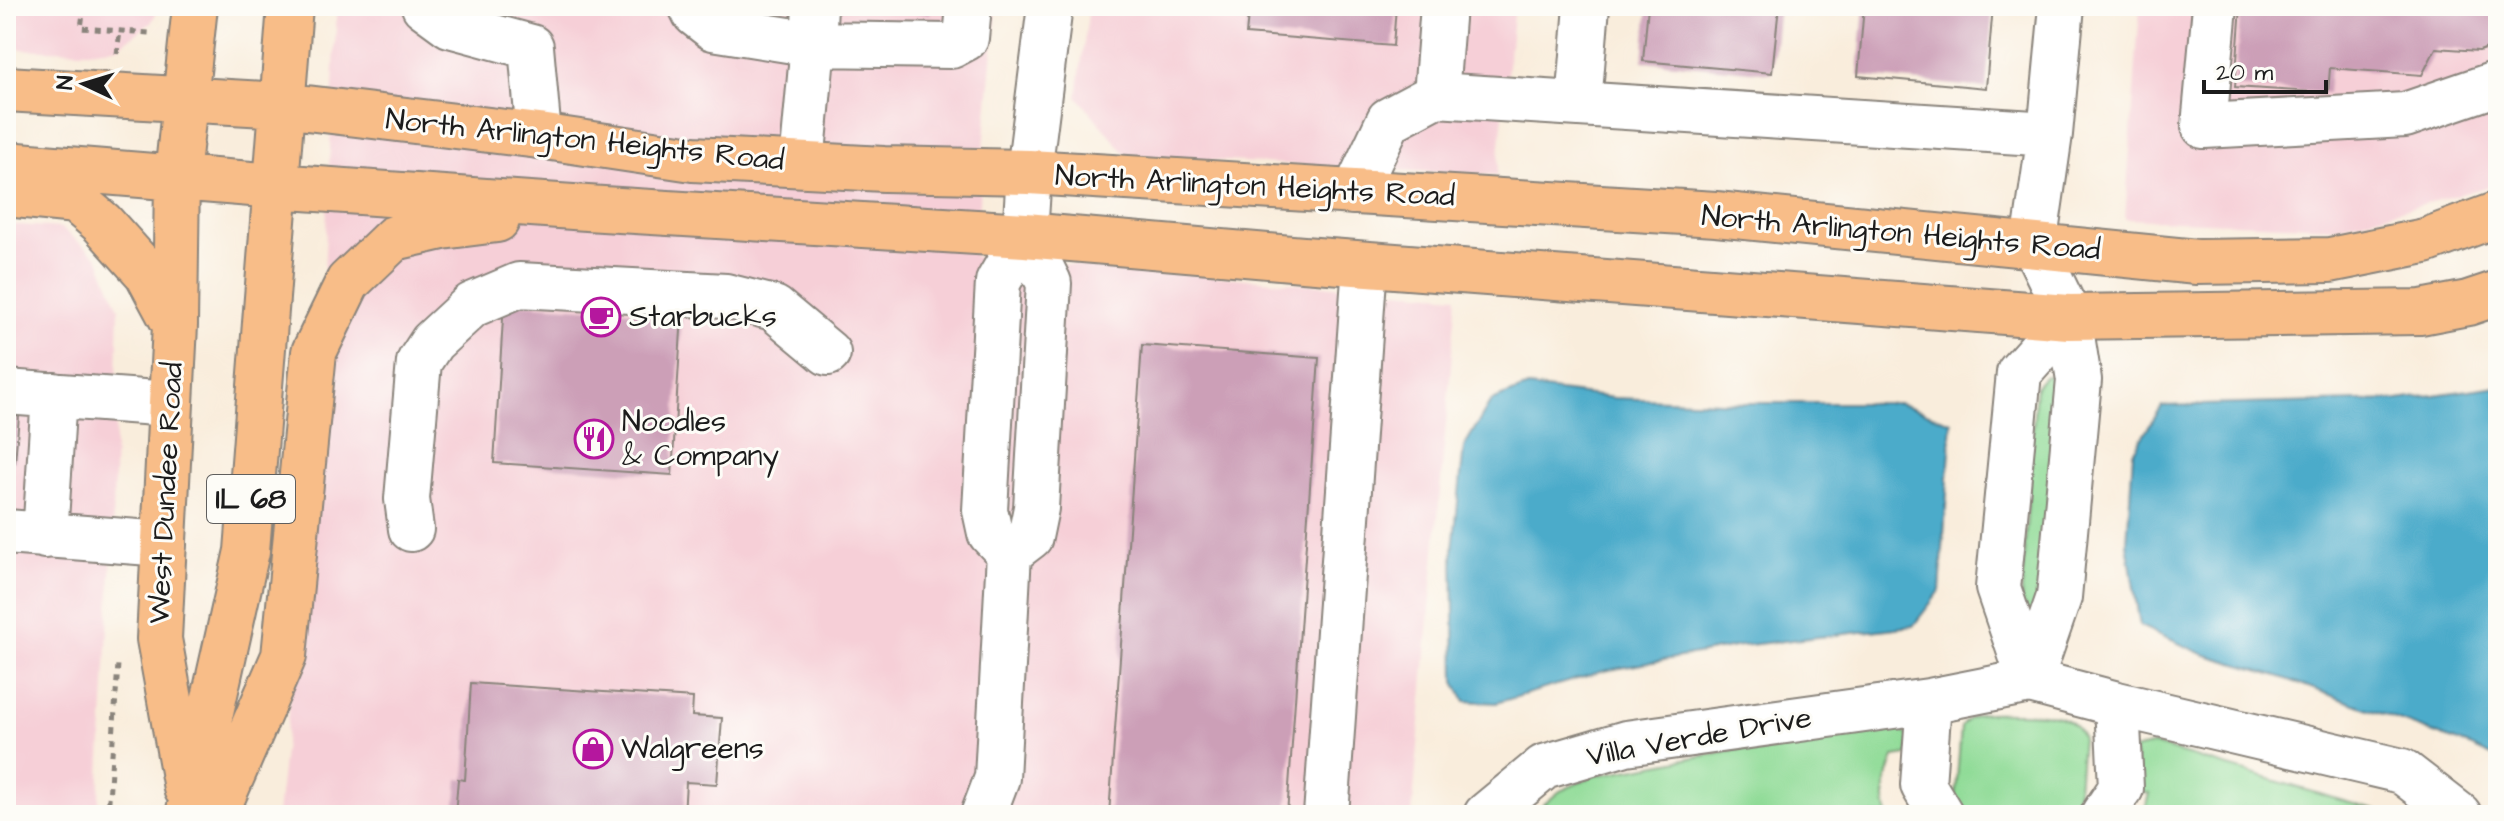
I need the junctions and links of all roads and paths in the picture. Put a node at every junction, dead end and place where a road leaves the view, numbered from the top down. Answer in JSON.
{"nodes":[{"id":1,"x":84,"y":6,"type":"edge"},
{"id":2,"x":195,"y":6,"type":"edge"},
{"id":3,"x":290,"y":6,"type":"edge"},
{"id":4,"x":424,"y":6,"type":"edge"},
{"id":5,"x":691,"y":6,"type":"edge"},
{"id":6,"x":969,"y":6,"type":"edge"},
{"id":7,"x":1050,"y":6,"type":"edge"},
{"id":8,"x":1443,"y":6,"type":"edge"},
{"id":9,"x":1587,"y":6,"type":"edge"},
{"id":10,"x":2062,"y":6,"type":"edge"},
{"id":11,"x":2215,"y":6,"type":"edge"},
{"id":12,"x":814,"y":25,"type":"edge"},
{"id":13,"x":120,"y":31,"type":"dead end"},
{"id":14,"x":2498,"y":83,"type":"edge"},
{"id":15,"x":6,"y":89,"type":"edge"},
{"id":16,"x":1436,"y":95,"type":"junction"},
{"id":17,"x":185,"y":99,"type":"junction"},
{"id":18,"x":1579,"y":104,"type":"junction"},
{"id":19,"x":282,"y":105,"type":"junction"},
{"id":20,"x":2050,"y":134,"type":"junction"},
{"id":21,"x":539,"y":136,"type":"junction"},
{"id":22,"x":6,"y":164,"type":"edge"},
{"id":23,"x":802,"y":164,"type":"junction"},
{"id":24,"x":1029,"y":172,"type":"junction"},
{"id":25,"x":177,"y":176,"type":"junction"},
{"id":26,"x":275,"y":186,"type":"junction"},
{"id":27,"x":1355,"y":192,"type":"junction"},
{"id":28,"x":6,"y":194,"type":"edge"},
{"id":29,"x":587,"y":208,"type":"junction"},
{"id":30,"x":2498,"y":214,"type":"edge"},
{"id":31,"x":1025,"y":235,"type":"junction"},
{"id":32,"x":2034,"y":245,"type":"junction"},
{"id":33,"x":1365,"y":264,"type":"junction"},
{"id":34,"x":2498,"y":293,"type":"edge"},
{"id":35,"x":2069,"y":317,"type":"junction"},
{"id":36,"x":175,"y":325,"type":"junction"},
{"id":37,"x":828,"y":353,"type":"dead end"},
{"id":38,"x":6,"y":392,"type":"edge"},
{"id":39,"x":54,"y":395,"type":"junction"},
{"id":40,"x":170,"y":404,"type":"junction"},
{"id":41,"x":411,"y":529,"type":"dead end"},
{"id":42,"x":26,"y":534,"type":"edge"},
{"id":43,"x":164,"y":544,"type":"junction"},
{"id":44,"x":2030,"y":681,"type":"junction"},
{"id":45,"x":1929,"y":701,"type":"junction"},
{"id":46,"x":2117,"y":704,"type":"junction"},
{"id":47,"x":197,"y":812,"type":"edge"},
{"id":48,"x":983,"y":815,"type":"edge"},
{"id":49,"x":1326,"y":815,"type":"edge"},
{"id":50,"x":1486,"y":815,"type":"edge"},
{"id":51,"x":1941,"y":815,"type":"edge"},
{"id":52,"x":2103,"y":815,"type":"edge"},
{"id":53,"x":2459,"y":815,"type":"edge"}],
"edges":[{"from":1,"to":13,"type":"path"},
{"from":2,"to":17,"type":"main road","number":"IL 68"},
{"from":3,"to":19,"type":"main road","number":"IL 68"},
{"from":4,"to":21,"type":"street"},
{"from":5,"to":12,"type":"street"},
{"from":6,"to":12,"type":"street"},
{"from":7,"to":24,"type":"street"},
{"from":8,"to":16,"type":"street"},
{"from":9,"to":18,"type":"street"},
{"from":10,"to":20,"type":"street"},
{"from":11,"to":14,"type":"street"},
{"from":12,"to":23,"type":"street"},
{"from":15,"to":17,"type":"main road","name":"North Arlington Heights Road"},
{"from":16,"to":18,"type":"street"},
{"from":16,"to":27,"type":"street"},
{"from":17,"to":19,"type":"main road","name":"North Arlington Heights Road"},
{"from":17,"to":25,"type":"main road","number":"IL 68"},
{"from":18,"to":20,"type":"street"},
{"from":19,"to":21,"type":"main road","name":"North Arlington Heights Road"},
{"from":19,"to":26,"type":"main road","number":"IL 68"},
{"from":20,"to":32,"type":"street"},
{"from":21,"to":23,"type":"main road","name":"North Arlington Heights Road"},
{"from":22,"to":25,"type":"main road","name":"North Arlington Heights Road"},
{"from":23,"to":24,"type":"main road","name":"North Arlington Heights Road"},
{"from":24,"to":27,"type":"main road","name":"North Arlington Heights Road"},
{"from":24,"to":31,"type":"street"},
{"from":25,"to":26,"type":"main road","name":"North Arlington Heights Road"},
{"from":25,"to":36,"type":"main road","name":"West Dundee Road","number":"IL 68"},
{"from":26,"to":29,"type":"main road","name":"North Arlington Heights Road"},
{"from":26,"to":47,"type":"main road","number":"IL 68"},
{"from":27,"to":32,"type":"main road","name":"North Arlington Heights Road"},
{"from":28,"to":36,"type":"main road"},
{"from":29,"to":31,"type":"main road","name":"North Arlington Heights Road"},
{"from":29,"to":47,"type":"main road"},
{"from":30,"to":32,"type":"main road","name":"North Arlington Heights Road"},
{"from":31,"to":33,"type":"main road","name":"North Arlington Heights Road"},
{"from":31,"to":48,"type":"street"},
{"from":32,"to":35,"type":"street"},
{"from":33,"to":35,"type":"main road","name":"North Arlington Heights Road"},
{"from":33,"to":49,"type":"street"},
{"from":34,"to":35,"type":"main road","name":"North Arlington Heights Road"},
{"from":35,"to":44,"type":"street"},
{"from":35,"to":44,"type":"street"},
{"from":36,"to":40,"type":"main road","name":"West Dundee Road","number":"IL 68"},
{"from":37,"to":41,"type":"street"},
{"from":38,"to":39,"type":"street"},
{"from":39,"to":40,"type":"street"},
{"from":39,"to":42,"type":"street"},
{"from":40,"to":43,"type":"main road","name":"West Dundee Road","number":"IL 68"},
{"from":42,"to":43,"type":"street"},
{"from":43,"to":47,"type":"main road","name":"West Dundee Road","number":"IL 68"},
{"from":44,"to":45,"type":"street","name":"Villa Verde Drive"},
{"from":44,"to":46,"type":"street","name":"Villa Verde Drive"},
{"from":45,"to":50,"type":"street","name":"Villa Verde Drive"},
{"from":45,"to":51,"type":"street"},
{"from":46,"to":52,"type":"street"},
{"from":46,"to":53,"type":"street","name":"Villa Verde Drive"}]}
